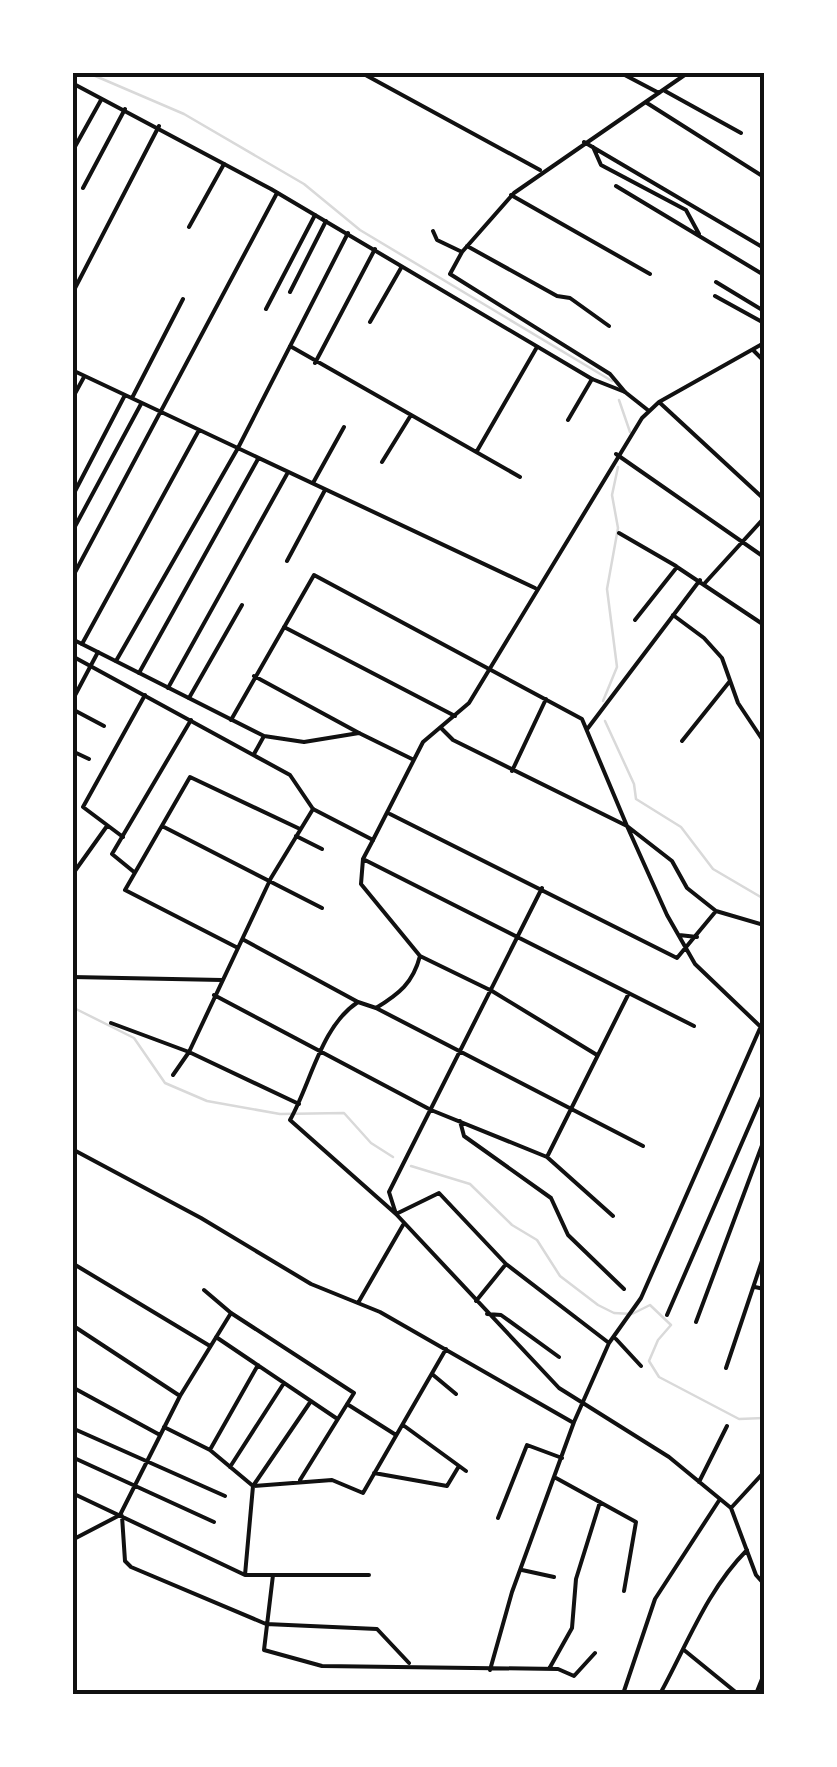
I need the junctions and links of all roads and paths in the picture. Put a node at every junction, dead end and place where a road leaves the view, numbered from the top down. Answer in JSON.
{"nodes":[{"id":1,"x":360,"y":72,"type":"edge"},
{"id":2,"x":619,"y":72,"type":"edge"},
{"id":3,"x":689,"y":72,"type":"edge"},
{"id":4,"x":72,"y":83,"type":"edge"},
{"id":5,"x":663,"y":92,"type":"junction"},
{"id":6,"x":102,"y":98,"type":"junction"},
{"id":7,"x":647,"y":103,"type":"junction"},
{"id":8,"x":125,"y":109,"type":"junction"},
{"id":9,"x":159,"y":126,"type":"junction"},
{"id":10,"x":741,"y":133,"type":"dead end"},
{"id":11,"x":584,"y":142,"type":"junction"},
{"id":12,"x":593,"y":147,"type":"junction"},
{"id":13,"x":72,"y":152,"type":"edge"},
{"id":14,"x":224,"y":164,"type":"junction"},
{"id":15,"x":540,"y":170,"type":"junction"},
{"id":16,"x":764,"y":177,"type":"edge"},
{"id":17,"x":616,"y":186,"type":"dead end"},
{"id":18,"x":84,"y":188,"type":"dead end"},
{"id":19,"x":277,"y":193,"type":"junction"},
{"id":20,"x":511,"y":195,"type":"junction"},
{"id":21,"x":315,"y":215,"type":"junction"},
{"id":22,"x":326,"y":221,"type":"junction"},
{"id":23,"x":189,"y":226,"type":"dead end"},
{"id":24,"x":432,"y":231,"type":"dead end"},
{"id":25,"x":348,"y":233,"type":"junction"},
{"id":26,"x":700,"y":236,"type":"junction"},
{"id":27,"x":467,"y":246,"type":"junction"},
{"id":28,"x":764,"y":248,"type":"edge"},
{"id":29,"x":375,"y":249,"type":"junction"},
{"id":30,"x":462,"y":252,"type":"junction"},
{"id":31,"x":401,"y":268,"type":"junction"},
{"id":32,"x":650,"y":274,"type":"dead end"},
{"id":33,"x":764,"y":276,"type":"edge"},
{"id":34,"x":716,"y":282,"type":"dead end"},
{"id":35,"x":290,"y":292,"type":"dead end"},
{"id":36,"x":72,"y":294,"type":"edge"},
{"id":37,"x":715,"y":296,"type":"dead end"},
{"id":38,"x":184,"y":299,"type":"dead end"},
{"id":39,"x":266,"y":309,"type":"dead end"},
{"id":40,"x":764,"y":310,"type":"edge"},
{"id":41,"x":370,"y":322,"type":"dead end"},
{"id":42,"x":764,"y":323,"type":"edge"},
{"id":43,"x":609,"y":326,"type":"dead end"},
{"id":44,"x":764,"y":343,"type":"edge"},
{"id":45,"x":290,"y":346,"type":"junction"},
{"id":46,"x":538,"y":346,"type":"junction"},
{"id":47,"x":753,"y":350,"type":"junction"},
{"id":48,"x":764,"y":361,"type":"edge"},
{"id":49,"x":316,"y":363,"type":"junction"},
{"id":50,"x":72,"y":370,"type":"edge"},
{"id":51,"x":84,"y":376,"type":"junction"},
{"id":52,"x":592,"y":379,"type":"junction"},
{"id":53,"x":625,"y":392,"type":"junction"},
{"id":54,"x":124,"y":395,"type":"junction"},
{"id":55,"x":132,"y":398,"type":"junction"},
{"id":56,"x":72,"y":400,"type":"edge"},
{"id":57,"x":659,"y":402,"type":"junction"},
{"id":58,"x":142,"y":403,"type":"junction"},
{"id":59,"x":650,"y":411,"type":"junction"},
{"id":60,"x":161,"y":412,"type":"junction"},
{"id":61,"x":411,"y":414,"type":"junction"},
{"id":62,"x":568,"y":420,"type":"dead end"},
{"id":63,"x":344,"y":427,"type":"dead end"},
{"id":64,"x":200,"y":430,"type":"junction"},
{"id":65,"x":238,"y":448,"type":"junction"},
{"id":66,"x":476,"y":451,"type":"junction"},
{"id":67,"x":616,"y":454,"type":"junction"},
{"id":68,"x":258,"y":458,"type":"junction"},
{"id":69,"x":382,"y":462,"type":"dead end"},
{"id":70,"x":288,"y":472,"type":"junction"},
{"id":71,"x":520,"y":477,"type":"dead end"},
{"id":72,"x":313,"y":483,"type":"junction"},
{"id":73,"x":326,"y":490,"type":"junction"},
{"id":74,"x":72,"y":497,"type":"edge"},
{"id":75,"x":764,"y":499,"type":"edge"},
{"id":76,"x":764,"y":518,"type":"edge"},
{"id":77,"x":72,"y":532,"type":"edge"},
{"id":78,"x":619,"y":533,"type":"dead end"},
{"id":79,"x":743,"y":542,"type":"junction"},
{"id":80,"x":764,"y":557,"type":"edge"},
{"id":81,"x":287,"y":561,"type":"dead end"},
{"id":82,"x":677,"y":567,"type":"junction"},
{"id":83,"x":72,"y":578,"type":"edge"},
{"id":84,"x":702,"y":582,"type":"junction"},
{"id":85,"x":535,"y":588,"type":"junction"},
{"id":86,"x":242,"y":605,"type":"dead end"},
{"id":87,"x":672,"y":615,"type":"junction"},
{"id":88,"x":635,"y":620,"type":"dead end"},
{"id":89,"x":764,"y":625,"type":"edge"},
{"id":90,"x":284,"y":626,"type":"junction"},
{"id":91,"x":72,"y":639,"type":"edge"},
{"id":92,"x":82,"y":644,"type":"junction"},
{"id":93,"x":98,"y":652,"type":"junction"},
{"id":94,"x":72,"y":656,"type":"edge"},
{"id":95,"x":116,"y":661,"type":"junction"},
{"id":96,"x":91,"y":666,"type":"junction"},
{"id":97,"x":486,"y":671,"type":"junction"},
{"id":98,"x":139,"y":673,"type":"junction"},
{"id":99,"x":254,"y":676,"type":"junction"},
{"id":100,"x":730,"y":681,"type":"junction"},
{"id":101,"x":168,"y":688,"type":"junction"},
{"id":102,"x":144,"y":695,"type":"junction"},
{"id":103,"x":189,"y":698,"type":"junction"},
{"id":104,"x":546,"y":699,"type":"junction"},
{"id":105,"x":72,"y":701,"type":"edge"},
{"id":106,"x":72,"y":709,"type":"edge"},
{"id":107,"x":455,"y":716,"type":"junction"},
{"id":108,"x":192,"y":720,"type":"junction"},
{"id":109,"x":231,"y":720,"type":"junction"},
{"id":110,"x":104,"y":726,"type":"dead end"},
{"id":111,"x":440,"y":727,"type":"junction"},
{"id":112,"x":587,"y":728,"type":"junction"},
{"id":113,"x":360,"y":733,"type":"junction"},
{"id":114,"x":264,"y":736,"type":"junction"},
{"id":115,"x":682,"y":740,"type":"dead end"},
{"id":116,"x":764,"y":742,"type":"edge"},
{"id":117,"x":72,"y":751,"type":"edge"},
{"id":118,"x":254,"y":754,"type":"junction"},
{"id":119,"x":89,"y":759,"type":"dead end"},
{"id":120,"x":413,"y":760,"type":"junction"},
{"id":121,"x":512,"y":771,"type":"junction"},
{"id":122,"x":313,"y":809,"type":"junction"},
{"id":123,"x":390,"y":814,"type":"junction"},
{"id":124,"x":108,"y":826,"type":"junction"},
{"id":125,"x":162,"y":826,"type":"junction"},
{"id":126,"x":627,"y":826,"type":"junction"},
{"id":127,"x":300,"y":829,"type":"junction"},
{"id":128,"x":296,"y":836,"type":"junction"},
{"id":129,"x":123,"y":837,"type":"junction"},
{"id":130,"x":373,"y":840,"type":"junction"},
{"id":131,"x":322,"y":849,"type":"dead end"},
{"id":132,"x":363,"y":859,"type":"junction"},
{"id":133,"x":135,"y":873,"type":"junction"},
{"id":134,"x":72,"y":875,"type":"edge"},
{"id":135,"x":271,"y":878,"type":"junction"},
{"id":136,"x":542,"y":888,"type":"junction"},
{"id":137,"x":322,"y":908,"type":"dead end"},
{"id":138,"x":716,"y":911,"type":"junction"},
{"id":139,"x":764,"y":924,"type":"edge"},
{"id":140,"x":678,"y":936,"type":"junction"},
{"id":141,"x":697,"y":937,"type":"junction"},
{"id":142,"x":518,"y":938,"type":"junction"},
{"id":143,"x":244,"y":940,"type":"junction"},
{"id":144,"x":238,"y":948,"type":"junction"},
{"id":145,"x":687,"y":950,"type":"junction"},
{"id":146,"x":420,"y":956,"type":"junction"},
{"id":147,"x":72,"y":977,"type":"edge"},
{"id":148,"x":222,"y":980,"type":"junction"},
{"id":149,"x":492,"y":991,"type":"junction"},
{"id":150,"x":629,"y":993,"type":"junction"},
{"id":151,"x":214,"y":995,"type":"junction"},
{"id":152,"x":358,"y":1002,"type":"junction"},
{"id":153,"x":376,"y":1008,"type":"junction"},
{"id":154,"x":111,"y":1024,"type":"dead end"},
{"id":155,"x":694,"y":1026,"type":"dead end"},
{"id":156,"x":763,"y":1028,"type":"edge"},
{"id":157,"x":462,"y":1050,"type":"junction"},
{"id":158,"x":189,"y":1052,"type":"junction"},
{"id":159,"x":597,"y":1055,"type":"junction"},
{"id":160,"x":320,"y":1056,"type":"junction"},
{"id":161,"x":173,"y":1075,"type":"dead end"},
{"id":162,"x":764,"y":1092,"type":"edge"},
{"id":163,"x":299,"y":1104,"type":"junction"},
{"id":164,"x":574,"y":1107,"type":"junction"},
{"id":165,"x":431,"y":1110,"type":"junction"},
{"id":166,"x":460,"y":1121,"type":"junction"},
{"id":167,"x":764,"y":1140,"type":"edge"},
{"id":168,"x":644,"y":1146,"type":"dead end"},
{"id":169,"x":72,"y":1149,"type":"edge"},
{"id":170,"x":547,"y":1158,"type":"junction"},
{"id":171,"x":396,"y":1214,"type":"junction"},
{"id":172,"x":613,"y":1216,"type":"dead end"},
{"id":173,"x":404,"y":1223,"type":"junction"},
{"id":174,"x":764,"y":1254,"type":"edge"},
{"id":175,"x":72,"y":1263,"type":"edge"},
{"id":176,"x":506,"y":1264,"type":"junction"},
{"id":177,"x":754,"y":1287,"type":"junction"},
{"id":178,"x":764,"y":1289,"type":"edge"},
{"id":179,"x":204,"y":1290,"type":"dead end"},
{"id":180,"x":624,"y":1290,"type":"dead end"},
{"id":181,"x":476,"y":1301,"type":"junction"},
{"id":182,"x":358,"y":1303,"type":"junction"},
{"id":183,"x":230,"y":1313,"type":"junction"},
{"id":184,"x":488,"y":1314,"type":"junction"},
{"id":185,"x":667,"y":1314,"type":"dead end"},
{"id":186,"x":696,"y":1322,"type":"dead end"},
{"id":187,"x":72,"y":1324,"type":"edge"},
{"id":188,"x":216,"y":1336,"type":"junction"},
{"id":189,"x":616,"y":1338,"type":"junction"},
{"id":190,"x":609,"y":1342,"type":"junction"},
{"id":191,"x":210,"y":1346,"type":"junction"},
{"id":192,"x":446,"y":1349,"type":"junction"},
{"id":193,"x":559,"y":1356,"type":"dead end"},
{"id":194,"x":258,"y":1365,"type":"junction"},
{"id":195,"x":641,"y":1366,"type":"dead end"},
{"id":196,"x":726,"y":1368,"type":"dead end"},
{"id":197,"x":432,"y":1374,"type":"junction"},
{"id":198,"x":284,"y":1383,"type":"junction"},
{"id":199,"x":72,"y":1387,"type":"edge"},
{"id":200,"x":456,"y":1394,"type":"dead end"},
{"id":201,"x":180,"y":1396,"type":"junction"},
{"id":202,"x":311,"y":1401,"type":"junction"},
{"id":203,"x":347,"y":1404,"type":"junction"},
{"id":204,"x":584,"y":1405,"type":"junction"},
{"id":205,"x":338,"y":1418,"type":"junction"},
{"id":206,"x":574,"y":1422,"type":"junction"},
{"id":207,"x":403,"y":1425,"type":"junction"},
{"id":208,"x":727,"y":1426,"type":"dead end"},
{"id":209,"x":164,"y":1427,"type":"junction"},
{"id":210,"x":72,"y":1428,"type":"edge"},
{"id":211,"x":160,"y":1435,"type":"junction"},
{"id":212,"x":396,"y":1435,"type":"junction"},
{"id":213,"x":210,"y":1450,"type":"junction"},
{"id":214,"x":72,"y":1457,"type":"edge"},
{"id":215,"x":563,"y":1458,"type":"junction"},
{"id":216,"x":146,"y":1460,"type":"junction"},
{"id":217,"x":459,"y":1466,"type":"junction"},
{"id":218,"x":230,"y":1467,"type":"junction"},
{"id":219,"x":466,"y":1471,"type":"dead end"},
{"id":220,"x":764,"y":1472,"type":"edge"},
{"id":221,"x":374,"y":1473,"type":"junction"},
{"id":222,"x":556,"y":1478,"type":"junction"},
{"id":223,"x":300,"y":1480,"type":"junction"},
{"id":224,"x":699,"y":1482,"type":"junction"},
{"id":225,"x":133,"y":1486,"type":"junction"},
{"id":226,"x":253,"y":1486,"type":"junction"},
{"id":227,"x":72,"y":1493,"type":"edge"},
{"id":228,"x":225,"y":1496,"type":"dead end"},
{"id":229,"x":720,"y":1498,"type":"junction"},
{"id":230,"x":600,"y":1502,"type":"junction"},
{"id":231,"x":731,"y":1508,"type":"junction"},
{"id":232,"x":121,"y":1515,"type":"junction"},
{"id":233,"x":498,"y":1518,"type":"dead end"},
{"id":234,"x":214,"y":1522,"type":"dead end"},
{"id":235,"x":72,"y":1540,"type":"edge"},
{"id":236,"x":747,"y":1550,"type":"junction"},
{"id":237,"x":522,"y":1570,"type":"junction"},
{"id":238,"x":273,"y":1575,"type":"junction"},
{"id":239,"x":370,"y":1575,"type":"dead end"},
{"id":240,"x":246,"y":1576,"type":"junction"},
{"id":241,"x":554,"y":1577,"type":"dead end"},
{"id":242,"x":764,"y":1584,"type":"edge"},
{"id":243,"x":624,"y":1591,"type":"dead end"},
{"id":244,"x":266,"y":1624,"type":"junction"},
{"id":245,"x":684,"y":1650,"type":"junction"},
{"id":246,"x":595,"y":1653,"type":"dead end"},
{"id":247,"x":413,"y":1666,"type":"junction"},
{"id":248,"x":549,"y":1669,"type":"junction"},
{"id":249,"x":490,"y":1670,"type":"junction"},
{"id":250,"x":764,"y":1674,"type":"edge"},
{"id":251,"x":623,"y":1694,"type":"edge"},
{"id":252,"x":660,"y":1694,"type":"edge"},
{"id":253,"x":738,"y":1694,"type":"edge"},
{"id":254,"x":756,"y":1694,"type":"edge"}],
"edges":[{"from":1,"to":15,"type":"street"},
{"from":2,"to":5,"type":"street"},
{"from":3,"to":5,"type":"street"},
{"from":4,"to":6,"type":"street"},
{"from":5,"to":7,"type":"street"},
{"from":5,"to":10,"type":"street"},
{"from":6,"to":8,"type":"street"},
{"from":6,"to":13,"type":"street"},
{"from":7,"to":11,"type":"street"},
{"from":7,"to":16,"type":"street"},
{"from":8,"to":9,"type":"street"},
{"from":8,"to":18,"type":"street"},
{"from":9,"to":14,"type":"street"},
{"from":9,"to":36,"type":"street"},
{"from":11,"to":12,"type":"street"},
{"from":11,"to":15,"type":"street"},
{"from":12,"to":26,"type":"street"},
{"from":12,"to":28,"type":"street"},
{"from":14,"to":19,"type":"street"},
{"from":14,"to":23,"type":"street"},
{"from":15,"to":20,"type":"street"},
{"from":17,"to":26,"type":"street"},
{"from":19,"to":21,"type":"street"},
{"from":19,"to":60,"type":"street"},
{"from":20,"to":27,"type":"street"},
{"from":20,"to":32,"type":"street"},
{"from":21,"to":22,"type":"street"},
{"from":21,"to":39,"type":"street"},
{"from":22,"to":25,"type":"street"},
{"from":22,"to":35,"type":"street"},
{"from":24,"to":30,"type":"street"},
{"from":25,"to":29,"type":"street"},
{"from":25,"to":45,"type":"street"},
{"from":26,"to":33,"type":"street"},
{"from":27,"to":30,"type":"street"},
{"from":27,"to":43,"type":"street"},
{"from":29,"to":31,"type":"street"},
{"from":29,"to":49,"type":"street"},
{"from":30,"to":53,"type":"street"},
{"from":31,"to":41,"type":"street"},
{"from":31,"to":46,"type":"street"},
{"from":34,"to":40,"type":"street"},
{"from":37,"to":42,"type":"street"},
{"from":38,"to":55,"type":"street"},
{"from":44,"to":47,"type":"street"},
{"from":45,"to":49,"type":"street"},
{"from":45,"to":65,"type":"street"},
{"from":46,"to":52,"type":"street"},
{"from":46,"to":66,"type":"street"},
{"from":47,"to":48,"type":"street"},
{"from":47,"to":57,"type":"street"},
{"from":49,"to":61,"type":"street"},
{"from":50,"to":51,"type":"street"},
{"from":51,"to":54,"type":"street"},
{"from":51,"to":56,"type":"street"},
{"from":52,"to":53,"type":"street"},
{"from":52,"to":62,"type":"street"},
{"from":53,"to":59,"type":"street"},
{"from":54,"to":55,"type":"street"},
{"from":54,"to":74,"type":"street"},
{"from":55,"to":58,"type":"street"},
{"from":57,"to":59,"type":"street"},
{"from":57,"to":75,"type":"street"},
{"from":58,"to":60,"type":"street"},
{"from":58,"to":77,"type":"street"},
{"from":59,"to":67,"type":"street"},
{"from":60,"to":64,"type":"street"},
{"from":60,"to":83,"type":"street"},
{"from":61,"to":66,"type":"street"},
{"from":61,"to":69,"type":"street"},
{"from":63,"to":72,"type":"street"},
{"from":64,"to":65,"type":"street"},
{"from":64,"to":92,"type":"street"},
{"from":65,"to":68,"type":"street"},
{"from":65,"to":95,"type":"street"},
{"from":66,"to":71,"type":"street"},
{"from":67,"to":79,"type":"street"},
{"from":67,"to":85,"type":"street"},
{"from":68,"to":70,"type":"street"},
{"from":68,"to":98,"type":"street"},
{"from":70,"to":72,"type":"street"},
{"from":70,"to":101,"type":"street"},
{"from":72,"to":73,"type":"street"},
{"from":73,"to":81,"type":"street"},
{"from":73,"to":85,"type":"street"},
{"from":76,"to":79,"type":"street"},
{"from":78,"to":82,"type":"street"},
{"from":79,"to":80,"type":"street"},
{"from":79,"to":84,"type":"street"},
{"from":82,"to":84,"type":"street"},
{"from":82,"to":88,"type":"street"},
{"from":84,"to":87,"type":"street"},
{"from":84,"to":89,"type":"street"},
{"from":85,"to":97,"type":"street"},
{"from":86,"to":103,"type":"street"},
{"from":87,"to":100,"type":"street"},
{"from":87,"to":112,"type":"street"},
{"from":90,"to":97,"type":"street"},
{"from":90,"to":99,"type":"street"},
{"from":90,"to":107,"type":"street"},
{"from":91,"to":92,"type":"street"},
{"from":92,"to":93,"type":"street"},
{"from":93,"to":95,"type":"street"},
{"from":93,"to":96,"type":"street"},
{"from":94,"to":96,"type":"street"},
{"from":95,"to":98,"type":"street"},
{"from":96,"to":102,"type":"street"},
{"from":96,"to":105,"type":"street"},
{"from":97,"to":104,"type":"street"},
{"from":97,"to":107,"type":"street"},
{"from":98,"to":101,"type":"street"},
{"from":99,"to":109,"type":"street"},
{"from":99,"to":113,"type":"street"},
{"from":100,"to":115,"type":"street"},
{"from":100,"to":116,"type":"street"},
{"from":101,"to":103,"type":"street"},
{"from":102,"to":108,"type":"street"},
{"from":102,"to":124,"type":"street"},
{"from":103,"to":109,"type":"street"},
{"from":104,"to":112,"type":"street"},
{"from":104,"to":121,"type":"street"},
{"from":106,"to":110,"type":"street"},
{"from":107,"to":111,"type":"street"},
{"from":108,"to":118,"type":"street"},
{"from":108,"to":129,"type":"street"},
{"from":109,"to":114,"type":"street"},
{"from":111,"to":120,"type":"street"},
{"from":111,"to":121,"type":"street"},
{"from":112,"to":126,"type":"street"},
{"from":113,"to":114,"type":"street"},
{"from":113,"to":120,"type":"street"},
{"from":114,"to":118,"type":"street"},
{"from":117,"to":119,"type":"street"},
{"from":118,"to":122,"type":"street"},
{"from":120,"to":123,"type":"street"},
{"from":121,"to":126,"type":"street"},
{"from":122,"to":127,"type":"street"},
{"from":122,"to":130,"type":"street"},
{"from":123,"to":130,"type":"street"},
{"from":123,"to":136,"type":"street"},
{"from":124,"to":129,"type":"street"},
{"from":124,"to":134,"type":"street"},
{"from":125,"to":127,"type":"street"},
{"from":125,"to":133,"type":"street"},
{"from":125,"to":135,"type":"street"},
{"from":126,"to":138,"type":"street"},
{"from":126,"to":140,"type":"street"},
{"from":127,"to":128,"type":"street"},
{"from":128,"to":131,"type":"street"},
{"from":128,"to":135,"type":"street"},
{"from":129,"to":133,"type":"street"},
{"from":130,"to":132,"type":"street"},
{"from":132,"to":142,"type":"street"},
{"from":132,"to":146,"type":"street"},
{"from":133,"to":144,"type":"street"},
{"from":135,"to":137,"type":"street"},
{"from":135,"to":143,"type":"street"},
{"from":136,"to":142,"type":"street"},
{"from":136,"to":145,"type":"street"},
{"from":138,"to":139,"type":"street"},
{"from":138,"to":141,"type":"street"},
{"from":140,"to":141,"type":"street"},
{"from":140,"to":145,"type":"street"},
{"from":141,"to":145,"type":"street"},
{"from":142,"to":149,"type":"street"},
{"from":142,"to":150,"type":"street"},
{"from":143,"to":144,"type":"street"},
{"from":143,"to":152,"type":"street"},
{"from":144,"to":148,"type":"street"},
{"from":145,"to":156,"type":"street"},
{"from":146,"to":149,"type":"street"},
{"from":146,"to":153,"type":"street"},
{"from":147,"to":148,"type":"street"},
{"from":148,"to":151,"type":"street"},
{"from":149,"to":157,"type":"street"},
{"from":149,"to":159,"type":"street"},
{"from":150,"to":155,"type":"street"},
{"from":150,"to":159,"type":"street"},
{"from":151,"to":158,"type":"street"},
{"from":151,"to":160,"type":"street"},
{"from":152,"to":153,"type":"street"},
{"from":152,"to":160,"type":"street"},
{"from":153,"to":157,"type":"street"},
{"from":154,"to":158,"type":"street"},
{"from":156,"to":189,"type":"street"},
{"from":157,"to":164,"type":"street"},
{"from":157,"to":165,"type":"street"},
{"from":158,"to":161,"type":"street"},
{"from":158,"to":163,"type":"street"},
{"from":159,"to":164,"type":"street"},
{"from":160,"to":163,"type":"street"},
{"from":160,"to":165,"type":"street"},
{"from":162,"to":185,"type":"street"},
{"from":163,"to":171,"type":"street"},
{"from":164,"to":168,"type":"street"},
{"from":164,"to":170,"type":"street"},
{"from":165,"to":166,"type":"street"},
{"from":165,"to":171,"type":"street"},
{"from":166,"to":170,"type":"street"},
{"from":166,"to":180,"type":"street"},
{"from":167,"to":186,"type":"street"},
{"from":169,"to":182,"type":"street"},
{"from":170,"to":172,"type":"street"},
{"from":171,"to":173,"type":"street"},
{"from":171,"to":176,"type":"street"},
{"from":173,"to":181,"type":"street"},
{"from":173,"to":182,"type":"street"},
{"from":174,"to":177,"type":"street"},
{"from":175,"to":191,"type":"street"},
{"from":176,"to":181,"type":"street"},
{"from":176,"to":190,"type":"street"},
{"from":177,"to":178,"type":"street"},
{"from":177,"to":196,"type":"street"},
{"from":179,"to":183,"type":"street"},
{"from":181,"to":184,"type":"street"},
{"from":182,"to":192,"type":"street"},
{"from":183,"to":188,"type":"street"},
{"from":183,"to":203,"type":"street"},
{"from":184,"to":193,"type":"street"},
{"from":184,"to":204,"type":"street"},
{"from":187,"to":201,"type":"street"},
{"from":188,"to":191,"type":"street"},
{"from":188,"to":194,"type":"street"},
{"from":189,"to":190,"type":"street"},
{"from":189,"to":195,"type":"street"},
{"from":190,"to":204,"type":"street"},
{"from":191,"to":201,"type":"street"},
{"from":192,"to":197,"type":"street"},
{"from":192,"to":206,"type":"street"},
{"from":194,"to":198,"type":"street"},
{"from":194,"to":213,"type":"street"},
{"from":197,"to":200,"type":"street"},
{"from":197,"to":207,"type":"street"},
{"from":198,"to":202,"type":"street"},
{"from":198,"to":218,"type":"street"},
{"from":199,"to":211,"type":"street"},
{"from":201,"to":209,"type":"street"},
{"from":202,"to":205,"type":"street"},
{"from":202,"to":226,"type":"street"},
{"from":203,"to":205,"type":"street"},
{"from":203,"to":212,"type":"street"},
{"from":204,"to":206,"type":"street"},
{"from":204,"to":224,"type":"street"},
{"from":205,"to":223,"type":"street"},
{"from":206,"to":215,"type":"street"},
{"from":207,"to":212,"type":"street"},
{"from":207,"to":217,"type":"street"},
{"from":208,"to":224,"type":"street"},
{"from":209,"to":211,"type":"street"},
{"from":209,"to":213,"type":"street"},
{"from":210,"to":216,"type":"street"},
{"from":211,"to":216,"type":"street"},
{"from":212,"to":221,"type":"street"},
{"from":213,"to":218,"type":"street"},
{"from":214,"to":225,"type":"street"},
{"from":215,"to":222,"type":"street"},
{"from":215,"to":233,"type":"street"},
{"from":216,"to":225,"type":"street"},
{"from":216,"to":228,"type":"street"},
{"from":217,"to":219,"type":"street"},
{"from":217,"to":221,"type":"street"},
{"from":218,"to":226,"type":"street"},
{"from":220,"to":231,"type":"street"},
{"from":221,"to":223,"type":"street"},
{"from":222,"to":230,"type":"street"},
{"from":222,"to":237,"type":"street"},
{"from":223,"to":226,"type":"street"},
{"from":224,"to":229,"type":"street"},
{"from":225,"to":232,"type":"street"},
{"from":225,"to":234,"type":"street"},
{"from":226,"to":240,"type":"street"},
{"from":227,"to":232,"type":"street"},
{"from":229,"to":231,"type":"street"},
{"from":229,"to":251,"type":"street"},
{"from":230,"to":243,"type":"street"},
{"from":230,"to":248,"type":"street"},
{"from":231,"to":236,"type":"street"},
{"from":232,"to":235,"type":"street"},
{"from":232,"to":240,"type":"street"},
{"from":232,"to":244,"type":"street"},
{"from":236,"to":242,"type":"street"},
{"from":236,"to":245,"type":"street"},
{"from":237,"to":241,"type":"street"},
{"from":237,"to":249,"type":"street"},
{"from":238,"to":239,"type":"street"},
{"from":238,"to":240,"type":"street"},
{"from":238,"to":244,"type":"street"},
{"from":244,"to":247,"type":"street"},
{"from":244,"to":247,"type":"street"},
{"from":245,"to":252,"type":"street"},
{"from":245,"to":253,"type":"street"},
{"from":246,"to":248,"type":"street"},
{"from":247,"to":249,"type":"street"},
{"from":248,"to":249,"type":"street"},
{"from":250,"to":254,"type":"street"}]}
